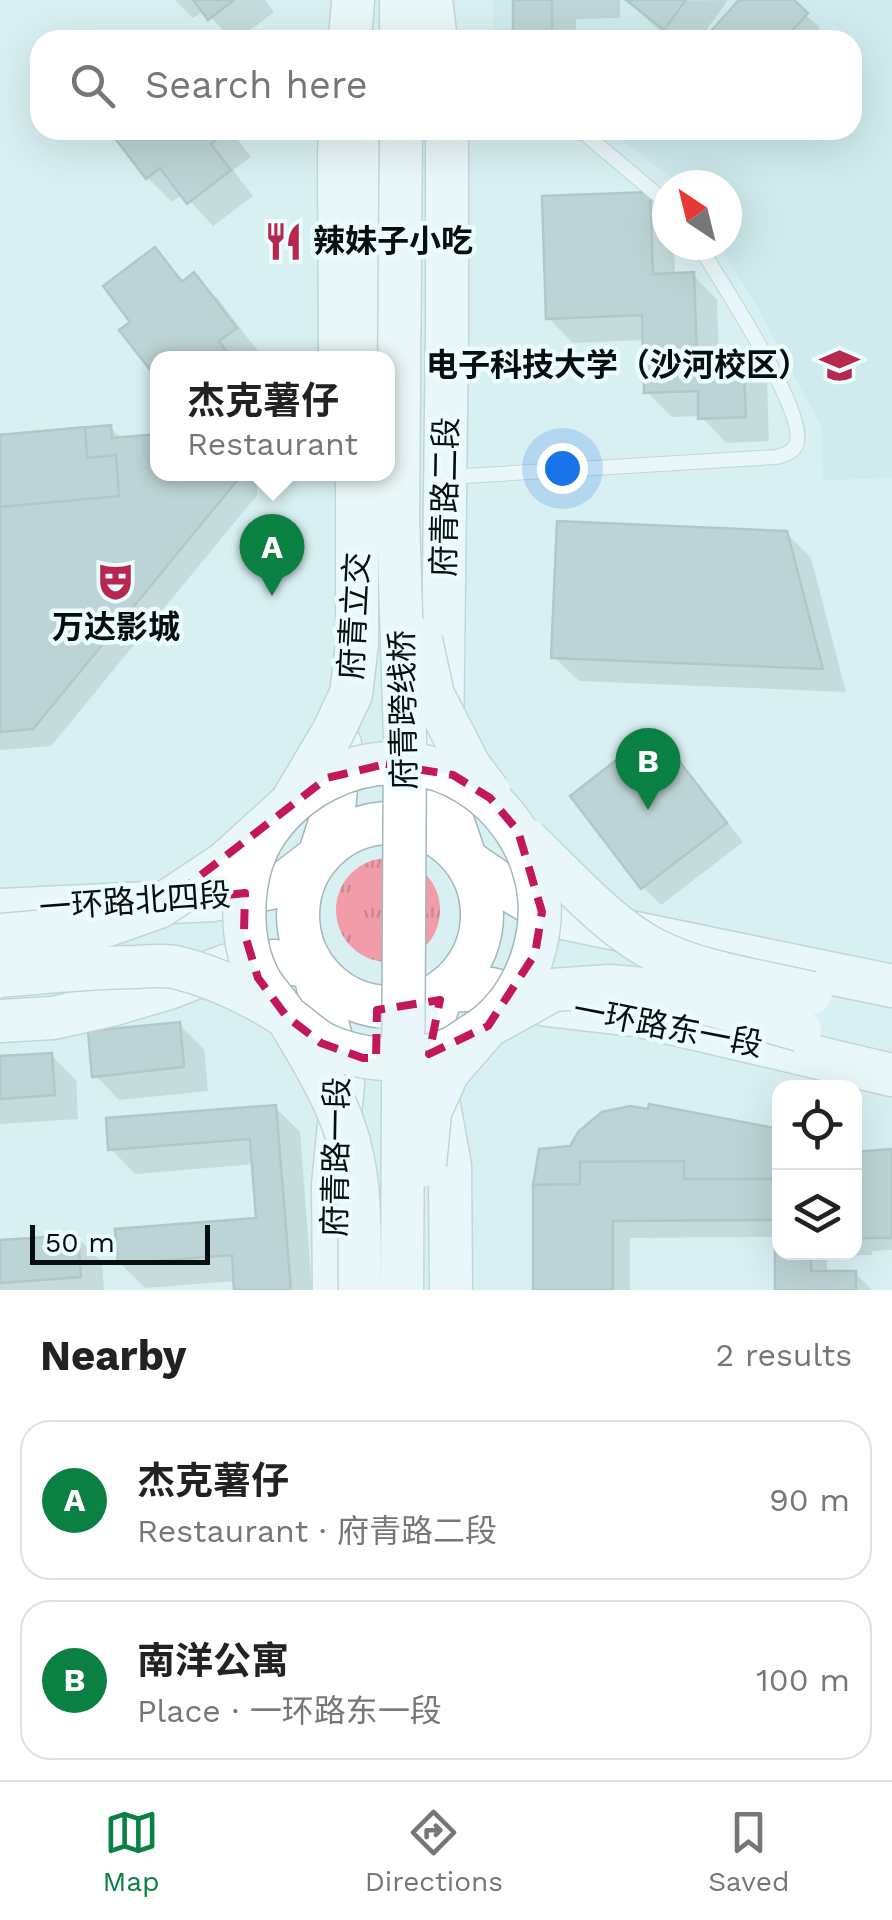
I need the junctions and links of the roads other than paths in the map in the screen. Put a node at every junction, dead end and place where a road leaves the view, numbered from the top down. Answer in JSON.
{"nodes":[{"id":1,"x":356,"y":0,"type":"edge"},
{"id":2,"x":378,"y":0,"type":"edge"},
{"id":3,"x":402,"y":0,"type":"edge"},
{"id":4,"x":428,"y":0,"type":"edge"},
{"id":5,"x":352,"y":30,"type":"edge"},
{"id":6,"x":358,"y":30,"type":"edge"},
{"id":7,"x":378,"y":30,"type":"edge"},
{"id":8,"x":401,"y":30,"type":"edge"},
{"id":9,"x":425,"y":30,"type":"edge"},
{"id":10,"x":434,"y":30,"type":"edge"},
{"id":11,"x":353,"y":140,"type":"edge"},
{"id":12,"x":359,"y":140,"type":"edge"},
{"id":13,"x":359,"y":140,"type":"edge"},
{"id":14,"x":427,"y":140,"type":"edge"},
{"id":15,"x":428,"y":140,"type":"edge"},
{"id":16,"x":428,"y":140,"type":"edge"},
{"id":17,"x":591,"y":140,"type":"edge"},
{"id":18,"x":652,"y":191,"type":"edge"},
{"id":19,"x":707,"y":260,"type":"edge"},
{"id":20,"x":340,"y":351,"type":"edge"},
{"id":21,"x":358,"y":351,"type":"edge"},
{"id":22,"x":377,"y":351,"type":"edge"},
{"id":23,"x":445,"y":476,"type":"junction"},
{"id":24,"x":340,"y":481,"type":"edge"},
{"id":25,"x":357,"y":481,"type":"edge"},
{"id":26,"x":378,"y":481,"type":"edge"},
{"id":27,"x":291,"y":803,"type":"junction"},
{"id":28,"x":518,"y":831,"type":"junction"},
{"id":29,"x":319,"y":856,"type":"junction"},
{"id":30,"x":466,"y":860,"type":"junction"},
{"id":31,"x":0,"y":910,"type":"edge"},
{"id":32,"x":0,"y":935,"type":"edge"},
{"id":33,"x":313,"y":967,"type":"junction"},
{"id":34,"x":0,"y":976,"type":"edge"},
{"id":35,"x":892,"y":986,"type":"edge"},
{"id":36,"x":444,"y":991,"type":"junction"},
{"id":37,"x":892,"y":1010,"type":"edge"},
{"id":38,"x":805,"y":1011,"type":"junction"},
{"id":39,"x":286,"y":1016,"type":"junction"},
{"id":40,"x":0,"y":1022,"type":"edge"},
{"id":41,"x":488,"y":1026,"type":"junction"},
{"id":42,"x":892,"y":1052,"type":"edge"},
{"id":43,"x":892,"y":1075,"type":"edge"},
{"id":44,"x":334,"y":1290,"type":"edge"},
{"id":45,"x":360,"y":1290,"type":"edge"},
{"id":46,"x":376,"y":1290,"type":"edge"},
{"id":47,"x":402,"y":1290,"type":"edge"},
{"id":48,"x":423,"y":1290,"type":"edge"},
{"id":49,"x":451,"y":1290,"type":"edge"}],
"edges":[{"from":1,"to":5,"type":"main road"},
{"from":1,"to":6,"type":"main road"},
{"from":2,"to":7,"type":"main road"},
{"from":3,"to":8,"type":"main road"},
{"from":4,"to":9,"type":"main road"},
{"from":4,"to":10,"type":"main road"},
{"from":11,"to":20,"type":"main road"},
{"from":12,"to":21,"type":"main road"},
{"from":13,"to":22,"type":"main road"},
{"from":14,"to":47,"type":"main road","name":"府青跨线桥","bridge":true},
{"from":15,"to":23,"type":"main road","name":"府青路二段"},
{"from":16,"to":28,"type":"main road","bridge":true},
{"from":17,"to":18,"type":"lane"},
{"from":19,"to":23,"type":"lane"},
{"from":23,"to":30,"type":"main road","name":"府青路二段"},
{"from":24,"to":29,"type":"main road"},
{"from":25,"to":27,"type":"main road","name":"府青立交","bridge":true},
{"from":26,"to":46,"type":"main road","name":"府青跨线桥","bridge":true},
{"from":27,"to":28,"type":"main road","name":"府青立交","bridge":true},
{"from":27,"to":32,"type":"main road","name":"府青立交","bridge":true},
{"from":27,"to":39,"type":"main road","name":"府青立交","bridge":true},
{"from":28,"to":38,"type":"main road","bridge":true},
{"from":28,"to":41,"type":"main road","name":"府青立交","bridge":true},
{"from":29,"to":30,"type":"main road"},
{"from":29,"to":31,"type":"main road","name":"一环路北四段"},
{"from":29,"to":33,"type":"main road"},
{"from":30,"to":35,"type":"main road"},
{"from":30,"to":36,"type":"main road"},
{"from":33,"to":36,"type":"main road"},
{"from":33,"to":40,"type":"main road"},
{"from":33,"to":44,"type":"main road","name":"府青路一段"},
{"from":34,"to":39,"type":"main road","name":"府青立交","bridge":true},
{"from":36,"to":43,"type":"main road","name":"一环路东一段"},
{"from":36,"to":49,"type":"main road"},
{"from":37,"to":38,"type":"main road"},
{"from":38,"to":41,"type":"main road","name":"府青立交","bridge":true},
{"from":38,"to":42,"type":"main road","name":"府青立交"},
{"from":39,"to":41,"type":"main road","name":"府青立交","bridge":true},
{"from":39,"to":45,"type":"main road","name":"府青立交","bridge":true},
{"from":41,"to":48,"type":"main road","name":"府青立交","bridge":true}]}
